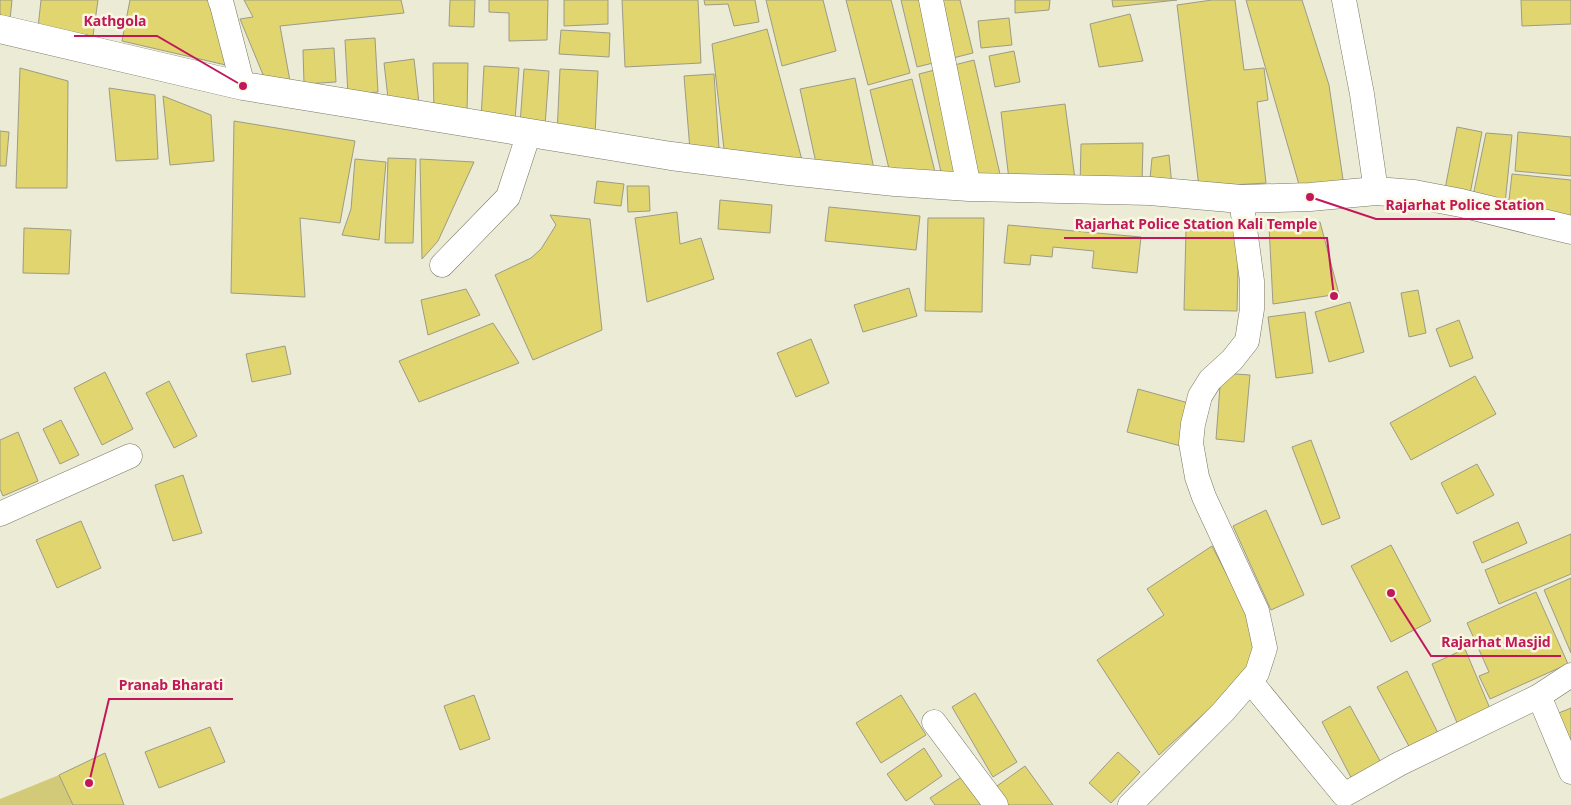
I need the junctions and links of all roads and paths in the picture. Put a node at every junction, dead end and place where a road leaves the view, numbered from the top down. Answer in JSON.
{"nodes":[{"id":1,"x":220,"y":0,"type":"edge"},
{"id":2,"x":930,"y":0,"type":"edge"},
{"id":3,"x":1344,"y":0,"type":"edge"},
{"id":4,"x":0,"y":29,"type":"edge"},
{"id":5,"x":243,"y":86,"type":"junction"},
{"id":6,"x":529,"y":133,"type":"junction"},
{"id":7,"x":969,"y":187,"type":"junction"},
{"id":8,"x":1376,"y":191,"type":"junction"},
{"id":9,"x":1241,"y":199,"type":"junction"},
{"id":10,"x":1571,"y":230,"type":"edge"},
{"id":11,"x":442,"y":265,"type":"dead end"},
{"id":12,"x":130,"y":456,"type":"dead end"},
{"id":13,"x":0,"y":514,"type":"edge"},
{"id":14,"x":1571,"y":675,"type":"edge"},
{"id":15,"x":1250,"y":681,"type":"junction"},
{"id":16,"x":1539,"y":696,"type":"junction"},
{"id":17,"x":934,"y":722,"type":"dead end"},
{"id":18,"x":1571,"y":772,"type":"edge"},
{"id":19,"x":996,"y":805,"type":"edge"},
{"id":20,"x":1130,"y":805,"type":"edge"}],
"edges":[{"from":1,"to":5,"type":"street"},
{"from":2,"to":7,"type":"street"},
{"from":3,"to":8,"type":"street"},
{"from":4,"to":5,"type":"street"},
{"from":5,"to":6,"type":"street"},
{"from":6,"to":7,"type":"street"},
{"from":6,"to":11,"type":"street"},
{"from":7,"to":9,"type":"street"},
{"from":8,"to":9,"type":"street"},
{"from":8,"to":10,"type":"street"},
{"from":9,"to":15,"type":"street"},
{"from":12,"to":13,"type":"street"},
{"from":14,"to":16,"type":"street"},
{"from":15,"to":16,"type":"street"},
{"from":15,"to":20,"type":"street"},
{"from":16,"to":18,"type":"street"},
{"from":17,"to":19,"type":"street"}]}
